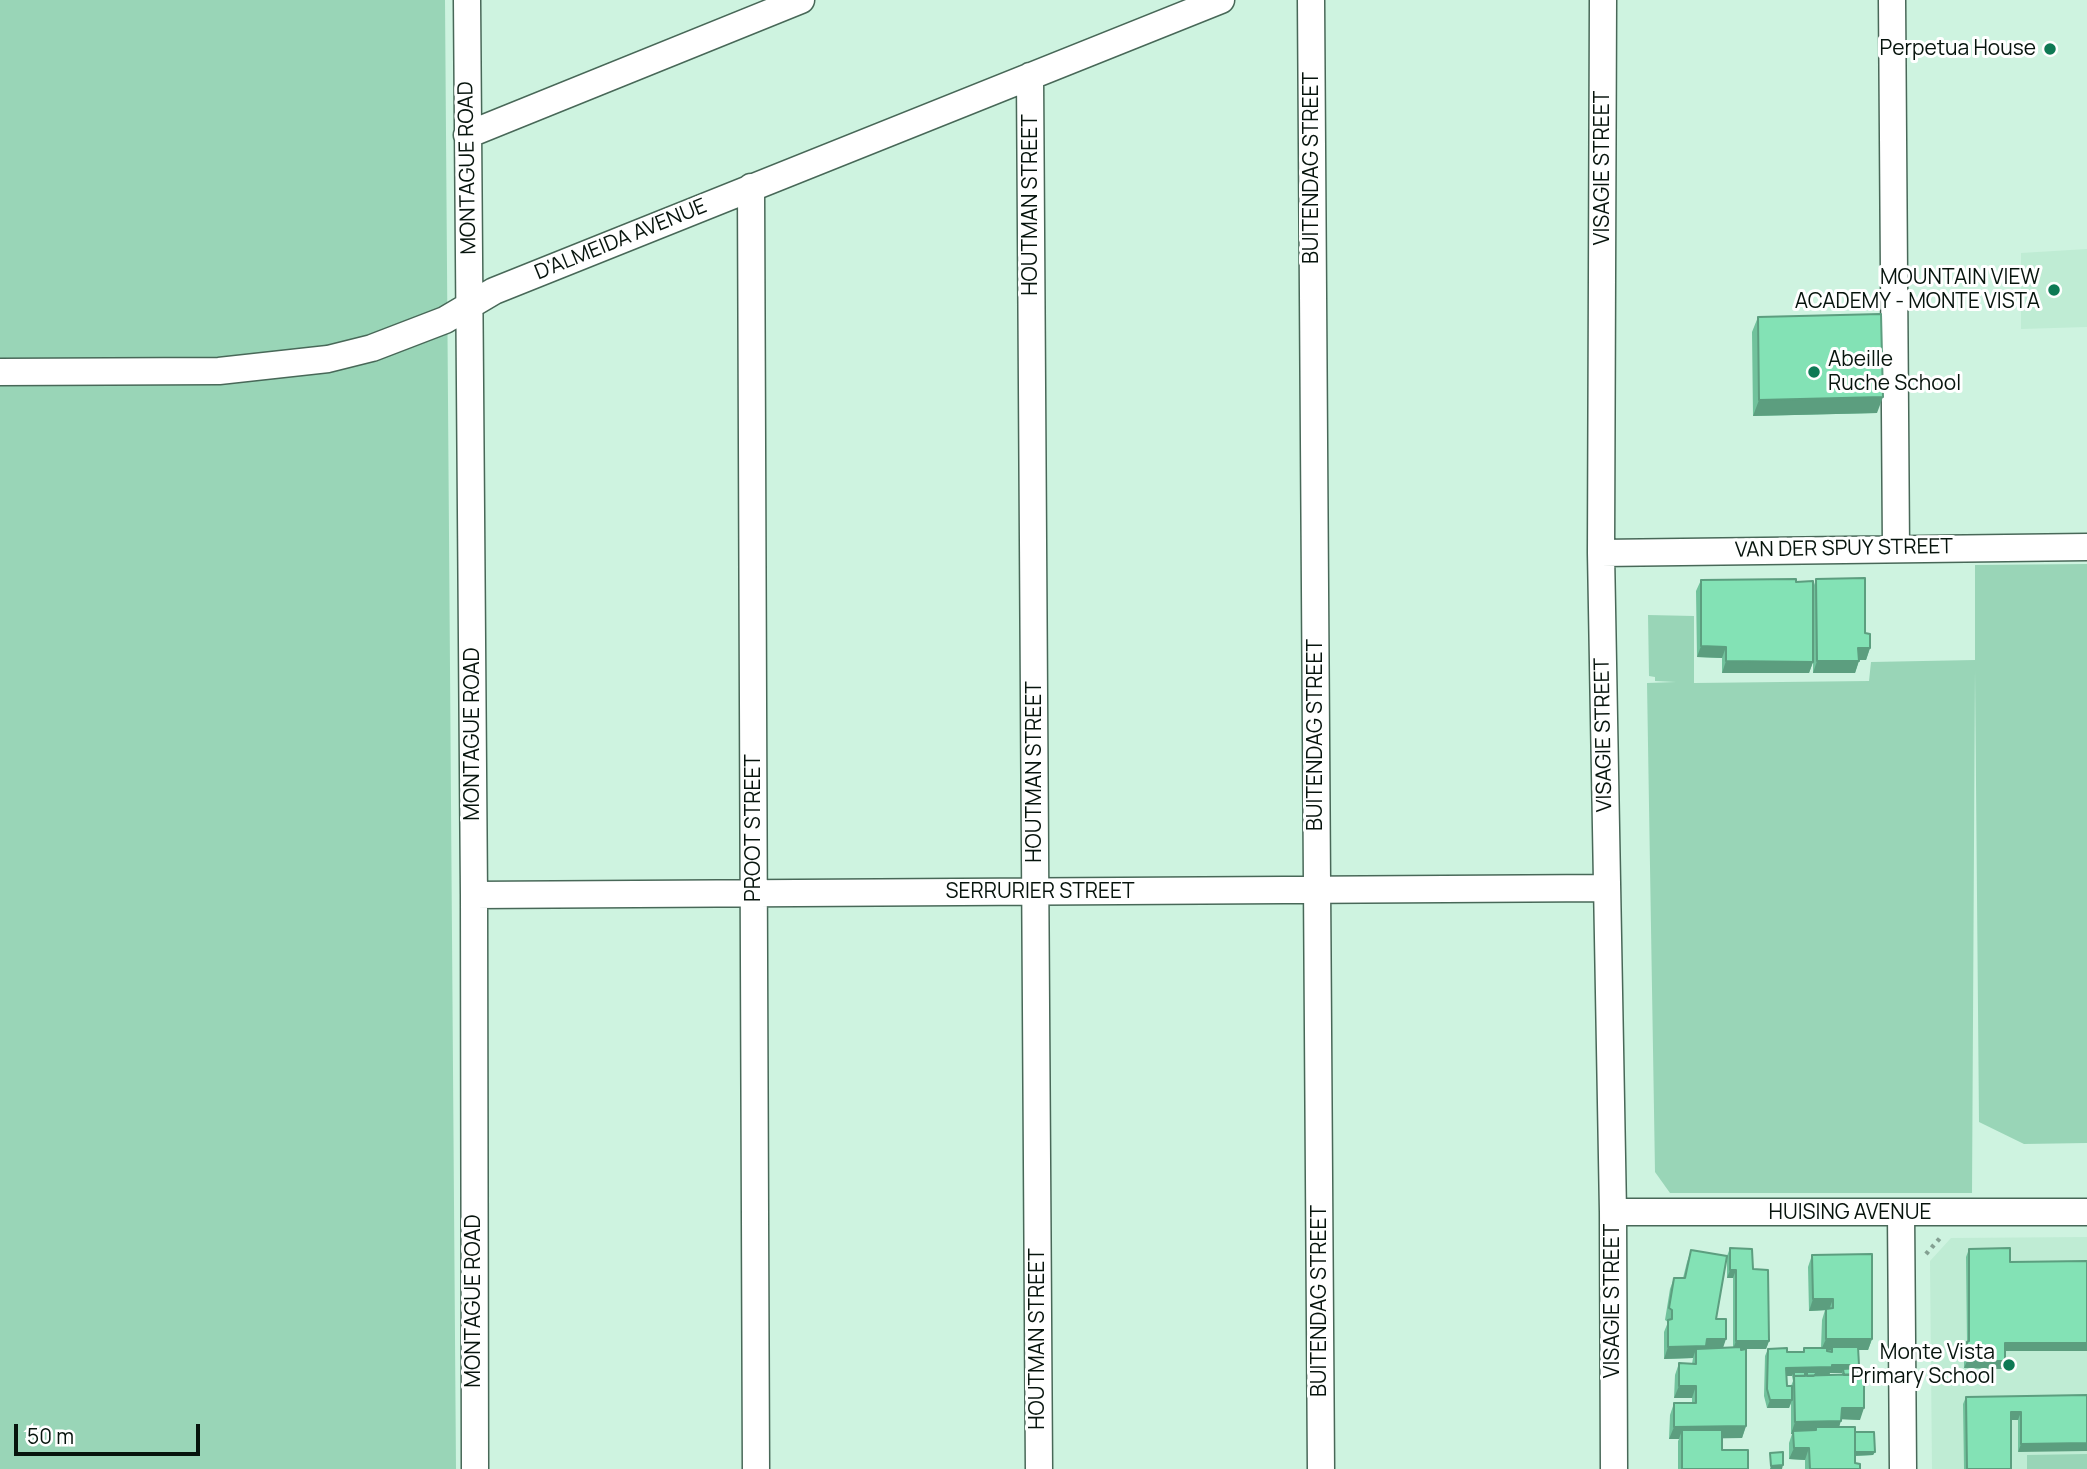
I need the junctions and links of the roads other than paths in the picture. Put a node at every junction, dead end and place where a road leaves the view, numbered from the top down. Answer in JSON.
{"nodes":[{"id":1,"x":467,"y":0,"type":"edge"},
{"id":2,"x":802,"y":0,"type":"edge"},
{"id":3,"x":1221,"y":0,"type":"edge"},
{"id":4,"x":1311,"y":0,"type":"edge"},
{"id":5,"x":1604,"y":0,"type":"edge"},
{"id":6,"x":1892,"y":0,"type":"edge"},
{"id":7,"x":751,"y":10,"type":"edge"},
{"id":8,"x":1030,"y":76,"type":"junction"},
{"id":9,"x":467,"y":135,"type":"junction"},
{"id":10,"x":751,"y":187,"type":"junction"},
{"id":11,"x":470,"y":306,"type":"junction"},
{"id":12,"x":0,"y":372,"type":"edge"},
{"id":13,"x":2087,"y":547,"type":"edge"},
{"id":14,"x":1896,"y":548,"type":"junction"},
{"id":15,"x":1601,"y":553,"type":"junction"},
{"id":16,"x":1607,"y":888,"type":"junction"},
{"id":17,"x":1317,"y":890,"type":"junction"},
{"id":18,"x":1036,"y":892,"type":"junction"},
{"id":19,"x":755,"y":894,"type":"junction"},
{"id":20,"x":474,"y":895,"type":"junction"},
{"id":21,"x":1613,"y":1212,"type":"junction"},
{"id":22,"x":2087,"y":1212,"type":"edge"},
{"id":23,"x":1900,"y":1213,"type":"junction"},
{"id":24,"x":475,"y":1469,"type":"edge"},
{"id":25,"x":756,"y":1469,"type":"edge"},
{"id":26,"x":1039,"y":1469,"type":"edge"},
{"id":27,"x":1321,"y":1469,"type":"edge"},
{"id":28,"x":1614,"y":1469,"type":"edge"},
{"id":29,"x":1903,"y":1469,"type":"edge"}],
"edges":[{"from":1,"to":9,"type":"street","name":"MONTAGUE ROAD"},
{"from":2,"to":7,"type":"street"},
{"from":3,"to":8,"type":"street","name":"D'ALMEIDA AVENUE"},
{"from":4,"to":17,"type":"street","name":"BUITENDAG STREET"},
{"from":5,"to":15,"type":"street","name":"VISAGIE STREET"},
{"from":6,"to":14,"type":"street"},
{"from":7,"to":9,"type":"street"},
{"from":8,"to":10,"type":"street","name":"D'ALMEIDA AVENUE"},
{"from":8,"to":18,"type":"street","name":"HOUTMAN STREET"},
{"from":9,"to":11,"type":"street","name":"MONTAGUE ROAD"},
{"from":10,"to":11,"type":"street","name":"D'ALMEIDA AVENUE"},
{"from":10,"to":19,"type":"street","name":"PROOT STREET"},
{"from":11,"to":12,"type":"street","name":"D'ALMEIDA AVENUE"},
{"from":11,"to":20,"type":"street","name":"MONTAGUE ROAD"},
{"from":13,"to":14,"type":"street","name":"VAN DER SPUY STREET"},
{"from":14,"to":15,"type":"street","name":"VAN DER SPUY STREET"},
{"from":15,"to":16,"type":"street","name":"VISAGIE STREET"},
{"from":16,"to":17,"type":"street","name":"SERRURIER STREET"},
{"from":16,"to":21,"type":"street","name":"VISAGIE STREET"},
{"from":17,"to":18,"type":"street","name":"SERRURIER STREET"},
{"from":17,"to":27,"type":"street","name":"BUITENDAG STREET"},
{"from":18,"to":19,"type":"street","name":"SERRURIER STREET"},
{"from":18,"to":26,"type":"street","name":"HOUTMAN STREET"},
{"from":19,"to":20,"type":"street","name":"SERRURIER STREET"},
{"from":19,"to":25,"type":"street","name":"PROOT STREET"},
{"from":20,"to":24,"type":"street","name":"MONTAGUE ROAD"},
{"from":21,"to":23,"type":"street","name":"HUISING AVENUE"},
{"from":21,"to":28,"type":"street","name":"VISAGIE STREET"},
{"from":22,"to":23,"type":"street","name":"HUISING AVENUE"},
{"from":23,"to":29,"type":"street"}]}
